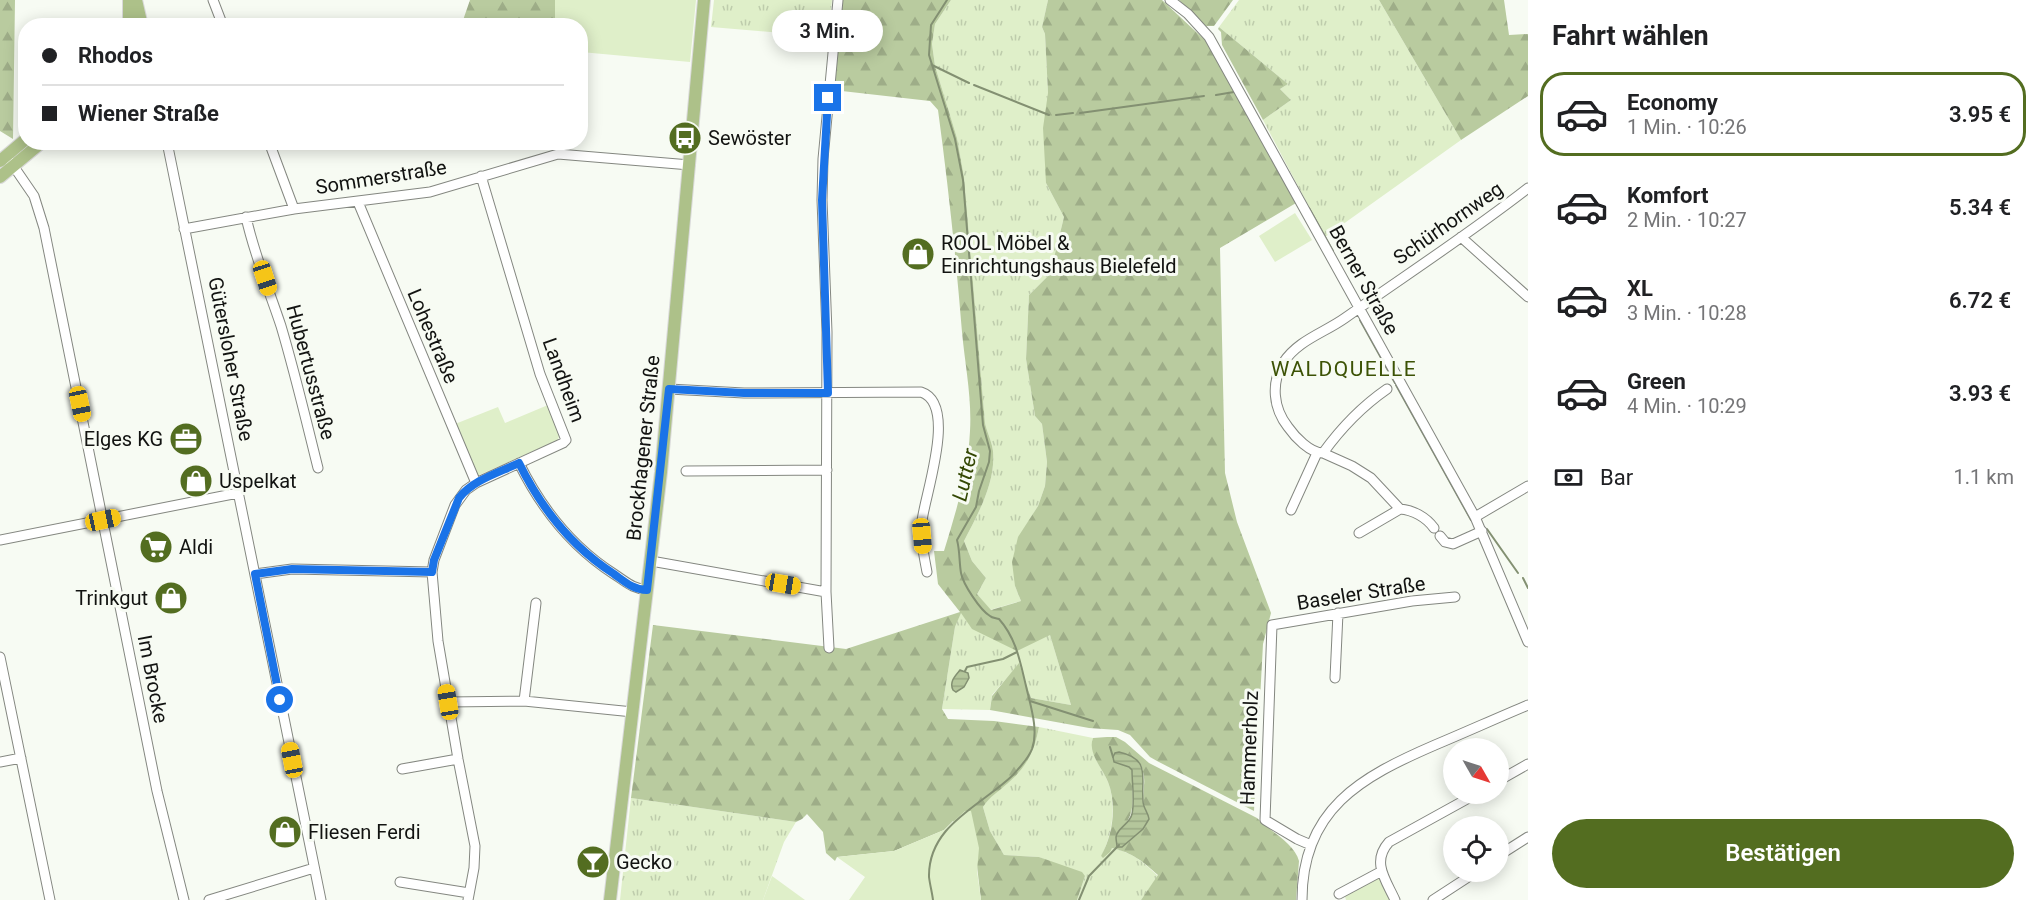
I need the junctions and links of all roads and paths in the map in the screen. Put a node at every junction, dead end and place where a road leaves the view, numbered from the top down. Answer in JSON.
{"nodes":[{"id":1,"x":129,"y":0,"type":"edge"},
{"id":2,"x":136,"y":0,"type":"edge"},
{"id":3,"x":213,"y":0,"type":"edge"},
{"id":4,"x":704,"y":0,"type":"edge"},
{"id":5,"x":838,"y":0,"type":"edge"},
{"id":6,"x":1170,"y":0,"type":"edge"},
{"id":7,"x":129,"y":18,"type":"edge"},
{"id":8,"x":140,"y":18,"type":"edge"},
{"id":9,"x":220,"y":18,"type":"edge"},
{"id":10,"x":18,"y":148,"type":"edge"},
{"id":11,"x":26,"y":150,"type":"edge"},
{"id":12,"x":169,"y":150,"type":"edge"},
{"id":13,"x":272,"y":150,"type":"edge"},
{"id":14,"x":7,"y":160,"type":"edge"},
{"id":15,"x":690,"y":165,"type":"junction"},
{"id":16,"x":481,"y":176,"type":"junction"},
{"id":17,"x":0,"y":177,"type":"edge"},
{"id":18,"x":1528,"y":188,"type":"edge"},
{"id":19,"x":358,"y":202,"type":"junction"},
{"id":20,"x":294,"y":209,"type":"junction"},
{"id":21,"x":246,"y":217,"type":"junction"},
{"id":22,"x":184,"y":229,"type":"junction"},
{"id":23,"x":1461,"y":237,"type":"junction"},
{"id":24,"x":1528,"y":297,"type":"edge"},
{"id":25,"x":1359,"y":307,"type":"junction"},
{"id":26,"x":669,"y":389,"type":"junction"},
{"id":27,"x":1387,"y":389,"type":"dead end"},
{"id":28,"x":828,"y":393,"type":"junction"},
{"id":29,"x":1320,"y":453,"type":"junction"},
{"id":30,"x":519,"y":463,"type":"junction"},
{"id":31,"x":318,"y":468,"type":"dead end"},
{"id":32,"x":827,"y":470,"type":"junction"},
{"id":33,"x":687,"y":471,"type":"dead end"},
{"id":34,"x":476,"y":483,"type":"junction"},
{"id":35,"x":1528,"y":486,"type":"edge"},
{"id":36,"x":238,"y":493,"type":"junction"},
{"id":37,"x":1400,"y":509,"type":"junction"},
{"id":38,"x":1291,"y":510,"type":"dead end"},
{"id":39,"x":1475,"y":517,"type":"junction"},
{"id":40,"x":103,"y":520,"type":"junction"},
{"id":41,"x":1434,"y":528,"type":"dead end"},
{"id":42,"x":1482,"y":531,"type":"junction"},
{"id":43,"x":1359,"y":533,"type":"dead end"},
{"id":44,"x":1440,"y":536,"type":"dead end"},
{"id":45,"x":0,"y":540,"type":"edge"},
{"id":46,"x":651,"y":561,"type":"junction"},
{"id":47,"x":432,"y":572,"type":"junction"},
{"id":48,"x":927,"y":572,"type":"dead end"},
{"id":49,"x":255,"y":574,"type":"junction"},
{"id":50,"x":647,"y":590,"type":"junction"},
{"id":51,"x":826,"y":592,"type":"junction"},
{"id":52,"x":1455,"y":597,"type":"dead end"},
{"id":53,"x":537,"y":603,"type":"dead end"},
{"id":54,"x":1338,"y":613,"type":"junction"},
{"id":55,"x":1272,"y":625,"type":"joint"},
{"id":56,"x":1528,"y":642,"type":"edge"},
{"id":57,"x":829,"y":648,"type":"dead end"},
{"id":58,"x":0,"y":657,"type":"edge"},
{"id":59,"x":1335,"y":678,"type":"dead end"},
{"id":60,"x":524,"y":700,"type":"junction"},
{"id":61,"x":448,"y":702,"type":"junction"},
{"id":62,"x":1528,"y":705,"type":"edge"},
{"id":63,"x":633,"y":712,"type":"junction"},
{"id":64,"x":21,"y":758,"type":"junction"},
{"id":65,"x":458,"y":759,"type":"junction"},
{"id":66,"x":0,"y":762,"type":"edge"},
{"id":67,"x":1528,"y":764,"type":"edge"},
{"id":68,"x":402,"y":769,"type":"dead end"},
{"id":69,"x":1509,"y":775,"type":"edge"},
{"id":70,"x":1458,"y":804,"type":"edge"},
{"id":71,"x":1528,"y":837,"type":"edge"},
{"id":72,"x":1311,"y":845,"type":"junction"},
{"id":73,"x":1509,"y":849,"type":"edge"},
{"id":74,"x":314,"y":868,"type":"junction"},
{"id":75,"x":1382,"y":871,"type":"junction"},
{"id":76,"x":400,"y":882,"type":"dead end"},
{"id":77,"x":1461,"y":882,"type":"edge"},
{"id":78,"x":1339,"y":894,"type":"dead end"},
{"id":79,"x":468,"y":896,"type":"edge"},
{"id":80,"x":50,"y":900,"type":"edge"},
{"id":81,"x":184,"y":900,"type":"edge"},
{"id":82,"x":209,"y":900,"type":"edge"},
{"id":83,"x":321,"y":900,"type":"edge"},
{"id":84,"x":610,"y":900,"type":"edge"},
{"id":85,"x":1302,"y":900,"type":"edge"},
{"id":86,"x":1395,"y":900,"type":"edge"},
{"id":87,"x":1433,"y":900,"type":"edge"}],
"edges":[{"from":1,"to":7,"type":"main road"},
{"from":2,"to":8,"type":"main road"},
{"from":3,"to":9,"type":"street"},
{"from":4,"to":15,"type":"main road","name":"Brockhagener Straße"},
{"from":5,"to":28,"type":"street"},
{"from":6,"to":25,"type":"street","name":"Berner Straße"},
{"from":10,"to":14,"type":"main road"},
{"from":11,"to":14,"type":"main road"},
{"from":12,"to":22,"type":"street","name":"Gütersloher Straße"},
{"from":13,"to":20,"type":"street"},
{"from":14,"to":17,"type":"main road"},
{"from":14,"to":40,"type":"street","name":"Im Brocke"},
{"from":15,"to":16,"type":"street","name":"Sommerstraße"},
{"from":15,"to":26,"type":"main road","name":"Brockhagener Straße"},
{"from":16,"to":19,"type":"street","name":"Sommerstraße"},
{"from":16,"to":30,"type":"street","name":"Landheim"},
{"from":18,"to":23,"type":"street","name":"Schürhornweg"},
{"from":19,"to":20,"type":"street","name":"Sommerstraße"},
{"from":19,"to":34,"type":"street","name":"Lohestraße"},
{"from":20,"to":21,"type":"street","name":"Sommerstraße"},
{"from":21,"to":22,"type":"street","name":"Sommerstraße"},
{"from":21,"to":31,"type":"street","name":"Hubertusstraße"},
{"from":22,"to":36,"type":"street","name":"Gütersloher Straße"},
{"from":23,"to":24,"type":"street"},
{"from":23,"to":25,"type":"street","name":"Schürhornweg"},
{"from":25,"to":29,"type":"street","name":"Schürhornweg"},
{"from":25,"to":39,"type":"street","name":"Berner Straße"},
{"from":26,"to":28,"type":"street"},
{"from":26,"to":46,"type":"main road","name":"Brockhagener Straße"},
{"from":27,"to":29,"type":"street"},
{"from":28,"to":32,"type":"street"},
{"from":28,"to":48,"type":"street"},
{"from":29,"to":37,"type":"street","name":"Schürhornweg"},
{"from":29,"to":38,"type":"street"},
{"from":30,"to":34,"type":"street","name":"Landheim"},
{"from":30,"to":50,"type":"street"},
{"from":32,"to":33,"type":"street"},
{"from":32,"to":51,"type":"street"},
{"from":34,"to":47,"type":"street","name":"Landheim"},
{"from":35,"to":39,"type":"street"},
{"from":36,"to":40,"type":"street"},
{"from":36,"to":49,"type":"street","name":"Gütersloher Straße"},
{"from":37,"to":41,"type":"street"},
{"from":37,"to":43,"type":"street"},
{"from":39,"to":42,"type":"street","name":"Berner Straße"},
{"from":40,"to":45,"type":"street"},
{"from":40,"to":81,"type":"street","name":"Im Brocke"},
{"from":42,"to":44,"type":"street"},
{"from":42,"to":56,"type":"street","name":"Berner Straße"},
{"from":46,"to":50,"type":"main road","name":"Brockhagener Straße"},
{"from":46,"to":51,"type":"street"},
{"from":47,"to":49,"type":"street"},
{"from":47,"to":61,"type":"street"},
{"from":49,"to":74,"type":"street","name":"Gütersloher Straße"},
{"from":50,"to":63,"type":"main road","name":"Brockhagener Straße"},
{"from":51,"to":57,"type":"street"},
{"from":52,"to":54,"type":"street","name":"Baseler Straße"},
{"from":53,"to":60,"type":"street"},
{"from":54,"to":55,"type":"street","name":"Baseler Straße"},
{"from":54,"to":59,"type":"street"},
{"from":55,"to":72,"type":"street","name":"Hammerholz"},
{"from":58,"to":64,"type":"street"},
{"from":60,"to":61,"type":"street"},
{"from":60,"to":63,"type":"street"},
{"from":61,"to":65,"type":"street"},
{"from":62,"to":72,"type":"street"},
{"from":63,"to":84,"type":"main road","name":"Brockhagener Straße"},
{"from":64,"to":66,"type":"street"},
{"from":64,"to":80,"type":"street"},
{"from":65,"to":68,"type":"street"},
{"from":65,"to":79,"type":"street"},
{"from":67,"to":69,"type":"street"},
{"from":70,"to":75,"type":"street"},
{"from":71,"to":73,"type":"street"},
{"from":72,"to":85,"type":"street"},
{"from":74,"to":82,"type":"street"},
{"from":74,"to":83,"type":"street","name":"Gütersloher Straße"},
{"from":75,"to":78,"type":"street"},
{"from":75,"to":86,"type":"street"},
{"from":76,"to":79,"type":"street"},
{"from":77,"to":87,"type":"street"}]}
